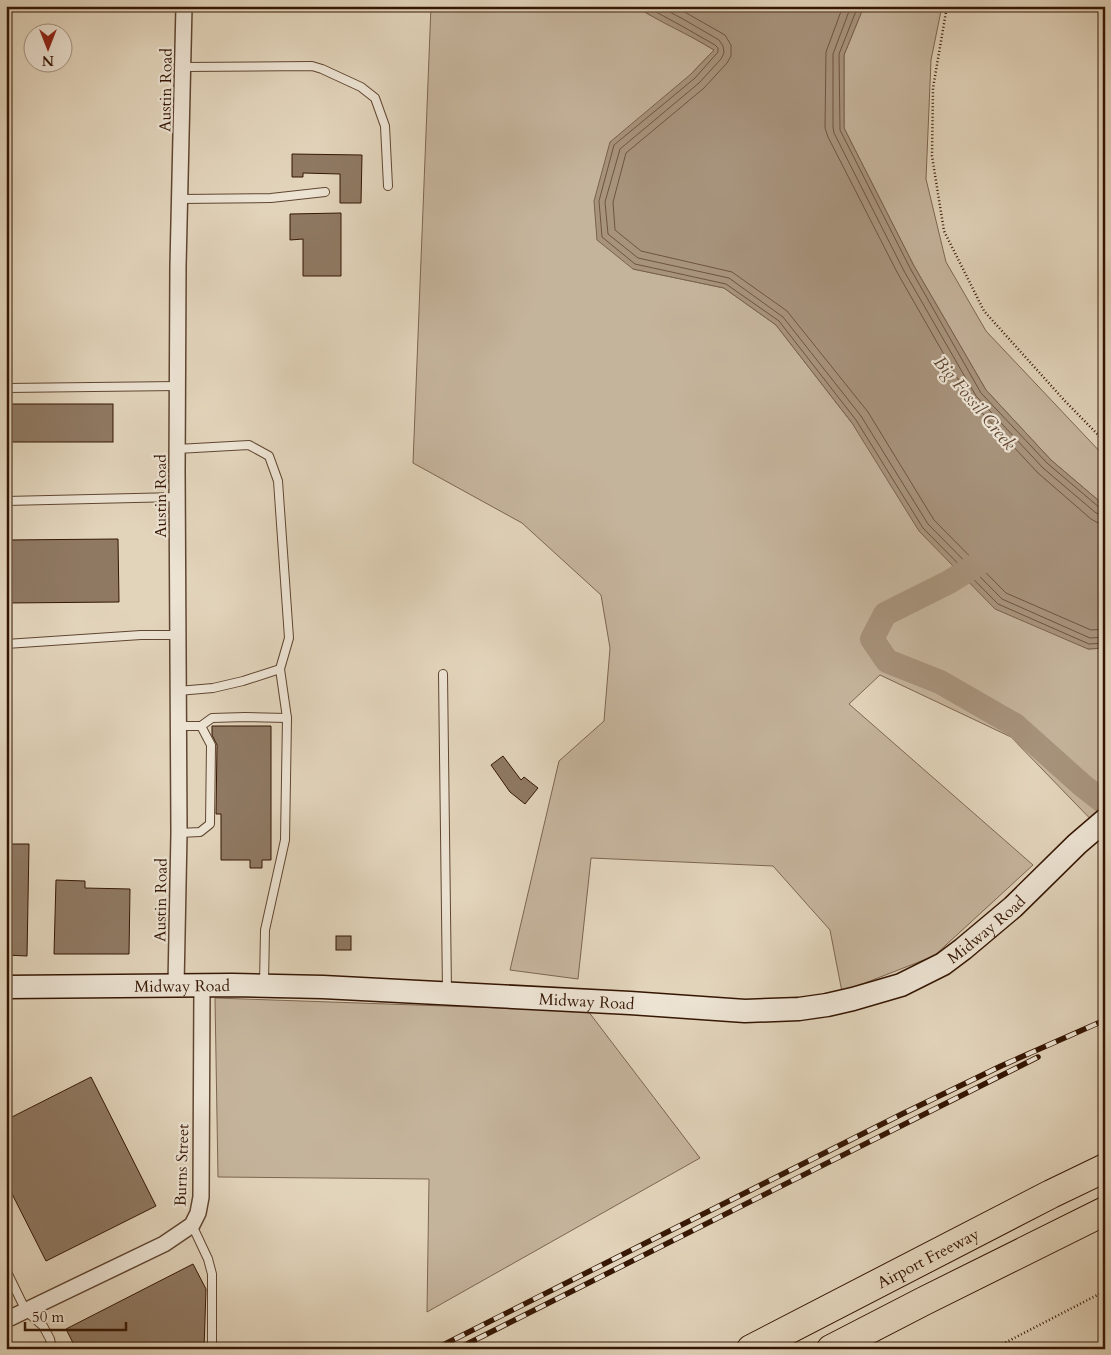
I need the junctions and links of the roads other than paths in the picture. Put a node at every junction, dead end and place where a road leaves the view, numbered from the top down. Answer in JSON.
{"nodes":[{"id":1,"x":184,"y":6,"type":"edge"},
{"id":2,"x":183,"y":67,"type":"junction"},
{"id":3,"x":388,"y":186,"type":"dead end"},
{"id":4,"x":325,"y":192,"type":"dead end"},
{"id":5,"x":180,"y":199,"type":"junction"},
{"id":6,"x":178,"y":386,"type":"junction"},
{"id":7,"x":7,"y":388,"type":"edge"},
{"id":8,"x":177,"y":449,"type":"junction"},
{"id":9,"x":178,"y":497,"type":"junction"},
{"id":10,"x":6,"y":501,"type":"edge"},
{"id":11,"x":178,"y":635,"type":"junction"},
{"id":12,"x":6,"y":644,"type":"edge"},
{"id":13,"x":280,"y":669,"type":"junction"},
{"id":14,"x":443,"y":674,"type":"dead end"},
{"id":15,"x":178,"y":691,"type":"junction"},
{"id":16,"x":288,"y":718,"type":"junction"},
{"id":17,"x":179,"y":726,"type":"junction"},
{"id":18,"x":201,"y":726,"type":"junction"},
{"id":19,"x":1105,"y":820,"type":"edge"},
{"id":20,"x":179,"y":833,"type":"junction"},
{"id":21,"x":176,"y":985,"type":"junction"},
{"id":22,"x":264,"y":985,"type":"junction"},
{"id":23,"x":202,"y":986,"type":"junction"},
{"id":24,"x":6,"y":987,"type":"edge"},
{"id":25,"x":447,"y":994,"type":"junction"},
{"id":26,"x":1105,"y":1168,"type":"edge"},
{"id":27,"x":1105,"y":1211,"type":"edge"},
{"id":28,"x":192,"y":1225,"type":"junction"},
{"id":29,"x":6,"y":1270,"type":"edge"},
{"id":30,"x":924,"y":1300,"type":"junction"},
{"id":31,"x":26,"y":1311,"type":"junction"},
{"id":32,"x":6,"y":1320,"type":"edge"},
{"id":33,"x":52,"y":1349,"type":"edge"},
{"id":34,"x":212,"y":1349,"type":"edge"},
{"id":35,"x":751,"y":1349,"type":"edge"},
{"id":36,"x":831,"y":1349,"type":"edge"},
{"id":37,"x":846,"y":1349,"type":"edge"}],
"edges":[{"from":1,"to":2,"type":"street","name":"Austin Road"},
{"from":2,"to":3,"type":"lane"},
{"from":2,"to":5,"type":"street","name":"Austin Road"},
{"from":4,"to":5,"type":"lane"},
{"from":5,"to":6,"type":"street","name":"Austin Road"},
{"from":6,"to":7,"type":"lane"},
{"from":6,"to":8,"type":"street","name":"Austin Road"},
{"from":8,"to":9,"type":"street","name":"Austin Road"},
{"from":8,"to":13,"type":"lane"},
{"from":9,"to":10,"type":"lane"},
{"from":9,"to":11,"type":"street","name":"Austin Road"},
{"from":11,"to":12,"type":"lane"},
{"from":11,"to":15,"type":"street","name":"Austin Road"},
{"from":13,"to":15,"type":"lane"},
{"from":13,"to":16,"type":"lane"},
{"from":14,"to":25,"type":"lane"},
{"from":15,"to":17,"type":"street","name":"Austin Road"},
{"from":16,"to":18,"type":"lane"},
{"from":16,"to":22,"type":"lane"},
{"from":17,"to":18,"type":"lane"},
{"from":17,"to":20,"type":"street","name":"Austin Road"},
{"from":18,"to":20,"type":"lane"},
{"from":19,"to":25,"type":"main road","name":"Midway Road"},
{"from":20,"to":21,"type":"street","name":"Austin Road"},
{"from":21,"to":23,"type":"main road","name":"Midway Road"},
{"from":21,"to":24,"type":"main road","name":"Midway Road"},
{"from":22,"to":23,"type":"main road","name":"Midway Road"},
{"from":22,"to":25,"type":"main road","name":"Midway Road"},
{"from":23,"to":28,"type":"street","name":"Burns Street"},
{"from":26,"to":35,"type":"highway","name":"Airport Freeway"},
{"from":27,"to":30,"type":"highway"},
{"from":28,"to":31,"type":"street","name":"Burns Street"},
{"from":28,"to":34,"type":"lane"},
{"from":29,"to":31,"type":"lane"},
{"from":30,"to":36,"type":"highway"},
{"from":30,"to":37,"type":"highway"},
{"from":31,"to":32,"type":"street","name":"Burns Street"},
{"from":31,"to":33,"type":"lane"}]}
